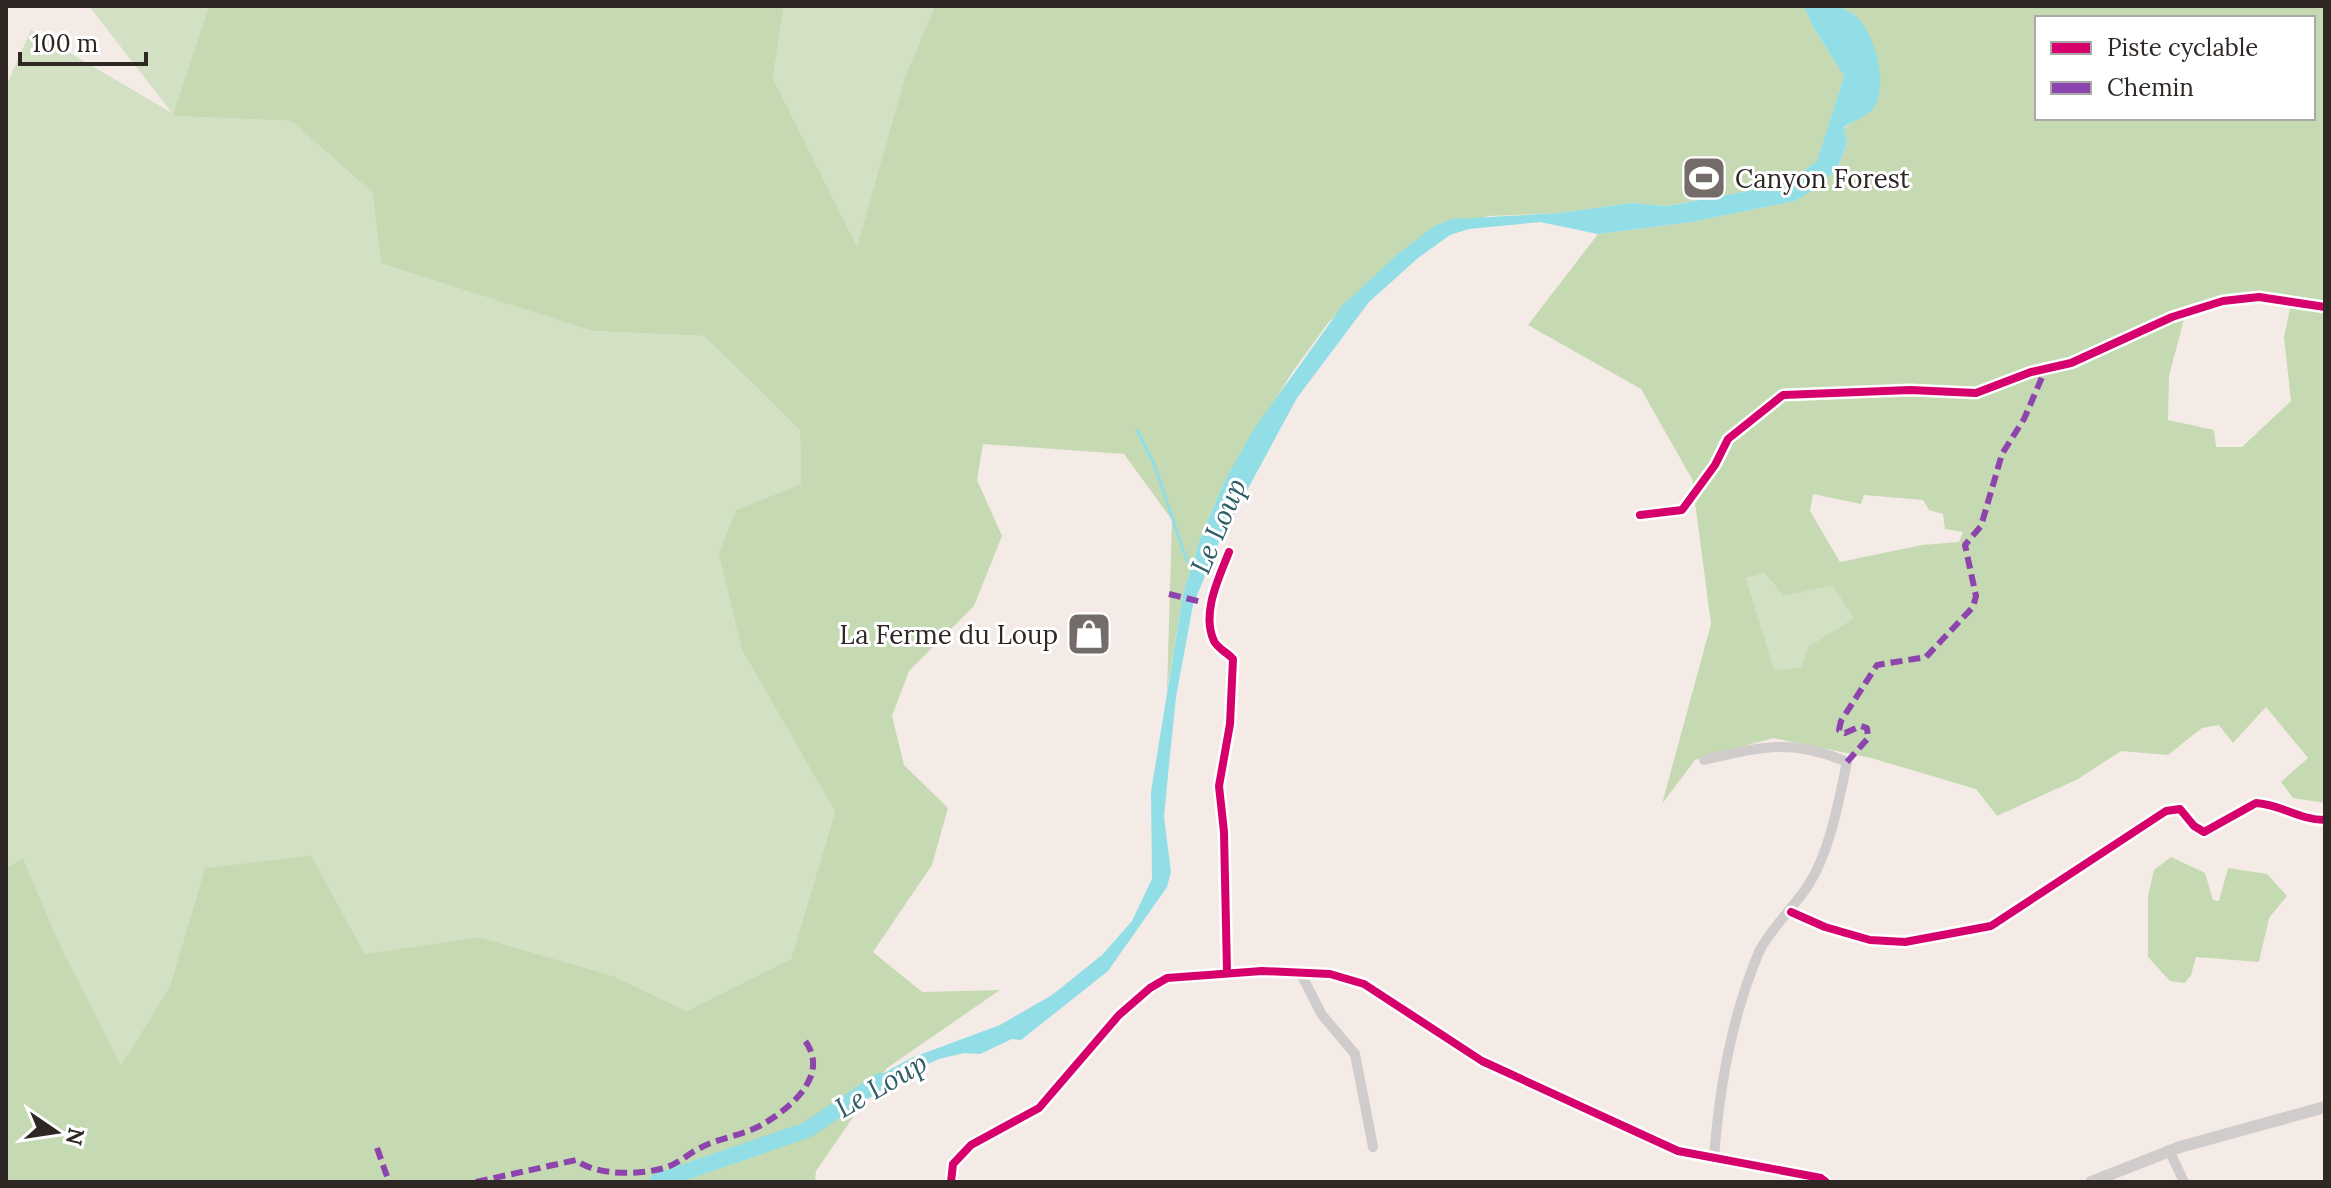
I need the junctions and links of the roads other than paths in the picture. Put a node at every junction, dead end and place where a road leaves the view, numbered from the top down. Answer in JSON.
{"nodes":[{"id":1,"x":2325,"y":307,"type":"edge"},
{"id":2,"x":1640,"y":515,"type":"dead end"},
{"id":3,"x":1229,"y":552,"type":"dead end"},
{"id":4,"x":1704,"y":760,"type":"dead end"},
{"id":5,"x":2325,"y":820,"type":"edge"},
{"id":6,"x":1791,"y":912,"type":"junction"},
{"id":7,"x":1227,"y":972,"type":"junction"},
{"id":8,"x":1300,"y":972,"type":"junction"},
{"id":9,"x":2325,"y":1107,"type":"edge"},
{"id":10,"x":1373,"y":1147,"type":"dead end"},
{"id":11,"x":2169,"y":1150,"type":"junction"},
{"id":12,"x":1714,"y":1159,"type":"junction"},
{"id":13,"x":1783,"y":1172,"type":"junction"},
{"id":14,"x":1815,"y":1181,"type":"edge"},
{"id":15,"x":951,"y":1182,"type":"edge"},
{"id":16,"x":1798,"y":1182,"type":"edge"},
{"id":17,"x":2091,"y":1182,"type":"edge"},
{"id":18,"x":2184,"y":1182,"type":"edge"}],
"edges":[{"from":1,"to":2,"type":"street"},
{"from":3,"to":7,"type":"street"},
{"from":4,"to":6,"type":"street"},
{"from":5,"to":6,"type":"street"},
{"from":6,"to":12,"type":"street"},
{"from":7,"to":8,"type":"street"},
{"from":7,"to":15,"type":"street"},
{"from":8,"to":10,"type":"street"},
{"from":8,"to":12,"type":"street"},
{"from":9,"to":11,"type":"street"},
{"from":11,"to":17,"type":"street"},
{"from":11,"to":18,"type":"street"},
{"from":12,"to":13,"type":"street"},
{"from":13,"to":14,"type":"street"},
{"from":13,"to":16,"type":"street"}]}
